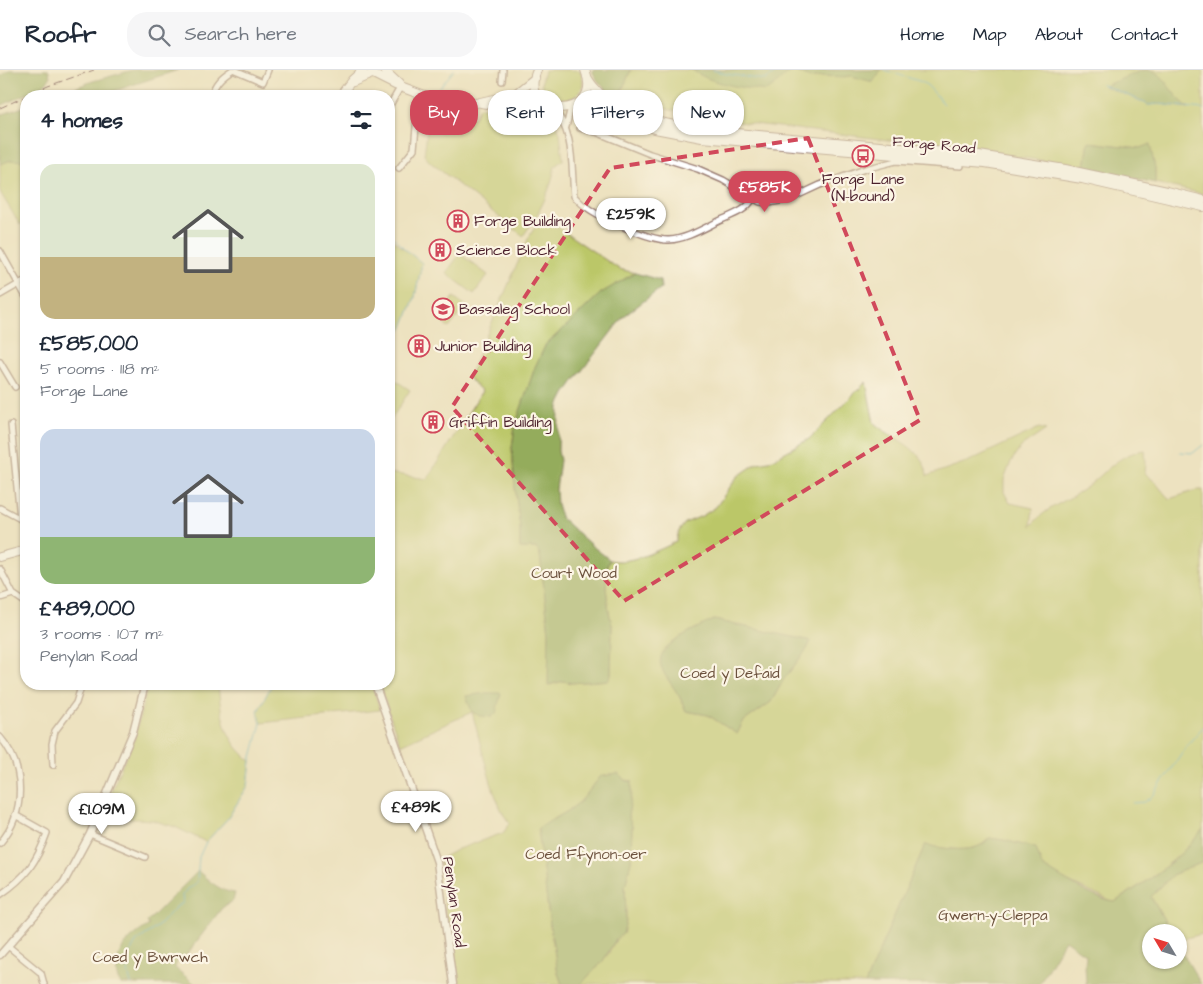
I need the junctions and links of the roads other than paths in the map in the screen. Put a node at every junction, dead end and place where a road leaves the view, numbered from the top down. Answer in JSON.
{"nodes":[{"id":1,"x":234,"y":70,"type":"edge"},
{"id":2,"x":268,"y":70,"type":"edge"},
{"id":3,"x":362,"y":70,"type":"edge"},
{"id":4,"x":502,"y":70,"type":"edge"},
{"id":5,"x":376,"y":72,"type":"edge"},
{"id":6,"x":586,"y":72,"type":"edge"},
{"id":7,"x":536,"y":73,"type":"edge"},
{"id":8,"x":502,"y":81,"type":"dead end"},
{"id":9,"x":348,"y":86,"type":"junction"},
{"id":10,"x":401,"y":86,"type":"junction"},
{"id":11,"x":213,"y":90,"type":"edge"},
{"id":12,"x":345,"y":90,"type":"edge"},
{"id":13,"x":410,"y":90,"type":"edge"},
{"id":14,"x":536,"y":90,"type":"edge"},
{"id":15,"x":395,"y":96,"type":"edge"},
{"id":16,"x":479,"y":103,"type":"joint"},
{"id":17,"x":488,"y":104,"type":"edge"},
{"id":18,"x":572,"y":106,"type":"junction"},
{"id":19,"x":563,"y":109,"type":"edge"},
{"id":20,"x":563,"y":122,"type":"edge"},
{"id":21,"x":566,"y":127,"type":"junction"},
{"id":22,"x":415,"y":135,"type":"edge"},
{"id":23,"x":603,"y":135,"type":"edge"},
{"id":24,"x":961,"y":166,"type":"dead end"},
{"id":25,"x":399,"y":168,"type":"dead end"},
{"id":26,"x":753,"y":198,"type":"junction"},
{"id":27,"x":1203,"y":200,"type":"edge"},
{"id":28,"x":1203,"y":207,"type":"edge"},
{"id":29,"x":0,"y":251,"type":"edge"},
{"id":30,"x":19,"y":284,"type":"joint"},
{"id":31,"x":0,"y":295,"type":"edge"},
{"id":32,"x":0,"y":362,"type":"edge"},
{"id":33,"x":15,"y":388,"type":"dead end"},
{"id":34,"x":11,"y":425,"type":"dead end"},
{"id":35,"x":0,"y":508,"type":"edge"},
{"id":36,"x":20,"y":518,"type":"joint"},
{"id":37,"x":20,"y":552,"type":"edge"},
{"id":38,"x":0,"y":557,"type":"edge"},
{"id":39,"x":0,"y":569,"type":"edge"},
{"id":40,"x":13,"y":594,"type":"junction"},
{"id":41,"x":0,"y":598,"type":"edge"},
{"id":42,"x":20,"y":599,"type":"edge"},
{"id":43,"x":80,"y":690,"type":"edge"},
{"id":44,"x":143,"y":690,"type":"edge"},
{"id":45,"x":377,"y":690,"type":"edge"},
{"id":46,"x":0,"y":737,"type":"edge"},
{"id":47,"x":53,"y":765,"type":"dead end"},
{"id":48,"x":16,"y":814,"type":"junction"},
{"id":49,"x":90,"y":834,"type":"junction"},
{"id":50,"x":0,"y":844,"type":"edge"},
{"id":51,"x":145,"y":857,"type":"dead end"},
{"id":52,"x":0,"y":895,"type":"edge"},
{"id":53,"x":8,"y":946,"type":"junction"},
{"id":54,"x":0,"y":955,"type":"edge"},
{"id":55,"x":44,"y":984,"type":"edge"},
{"id":56,"x":453,"y":984,"type":"edge"}],
"edges":[{"from":1,"to":2,"type":"street"},
{"from":1,"to":11,"type":"street"},
{"from":3,"to":9,"type":"main road"},
{"from":4,"to":8,"type":"street"},
{"from":5,"to":9,"type":"main road"},
{"from":5,"to":10,"type":"main road"},
{"from":6,"to":18,"type":"main road"},
{"from":6,"to":27,"type":"main road","name":"Forge Road"},
{"from":7,"to":14,"type":"main road"},
{"from":7,"to":16,"type":"main road"},
{"from":9,"to":12,"type":"main road"},
{"from":10,"to":13,"type":"main road"},
{"from":10,"to":15,"type":"street"},
{"from":16,"to":17,"type":"main road"},
{"from":18,"to":19,"type":"main road","name":"Forge Road"},
{"from":18,"to":21,"type":"street"},
{"from":18,"to":28,"type":"main road","name":"Forge Road"},
{"from":20,"to":21,"type":"street"},
{"from":21,"to":26,"type":"street"},
{"from":22,"to":25,"type":"street"},
{"from":23,"to":26,"type":"street"},
{"from":24,"to":26,"type":"street"},
{"from":29,"to":30,"type":"street"},
{"from":30,"to":31,"type":"street"},
{"from":32,"to":33,"type":"street"},
{"from":34,"to":36,"type":"street"},
{"from":35,"to":36,"type":"street"},
{"from":37,"to":38,"type":"main road"},
{"from":39,"to":40,"type":"street"},
{"from":40,"to":41,"type":"street"},
{"from":40,"to":42,"type":"street"},
{"from":43,"to":47,"type":"street"},
{"from":44,"to":49,"type":"street"},
{"from":45,"to":56,"type":"street","name":"Penylan Road"},
{"from":46,"to":48,"type":"street"},
{"from":48,"to":50,"type":"street"},
{"from":48,"to":52,"type":"street"},
{"from":49,"to":51,"type":"street"},
{"from":49,"to":53,"type":"street"},
{"from":53,"to":54,"type":"street"},
{"from":53,"to":55,"type":"street"}]}
